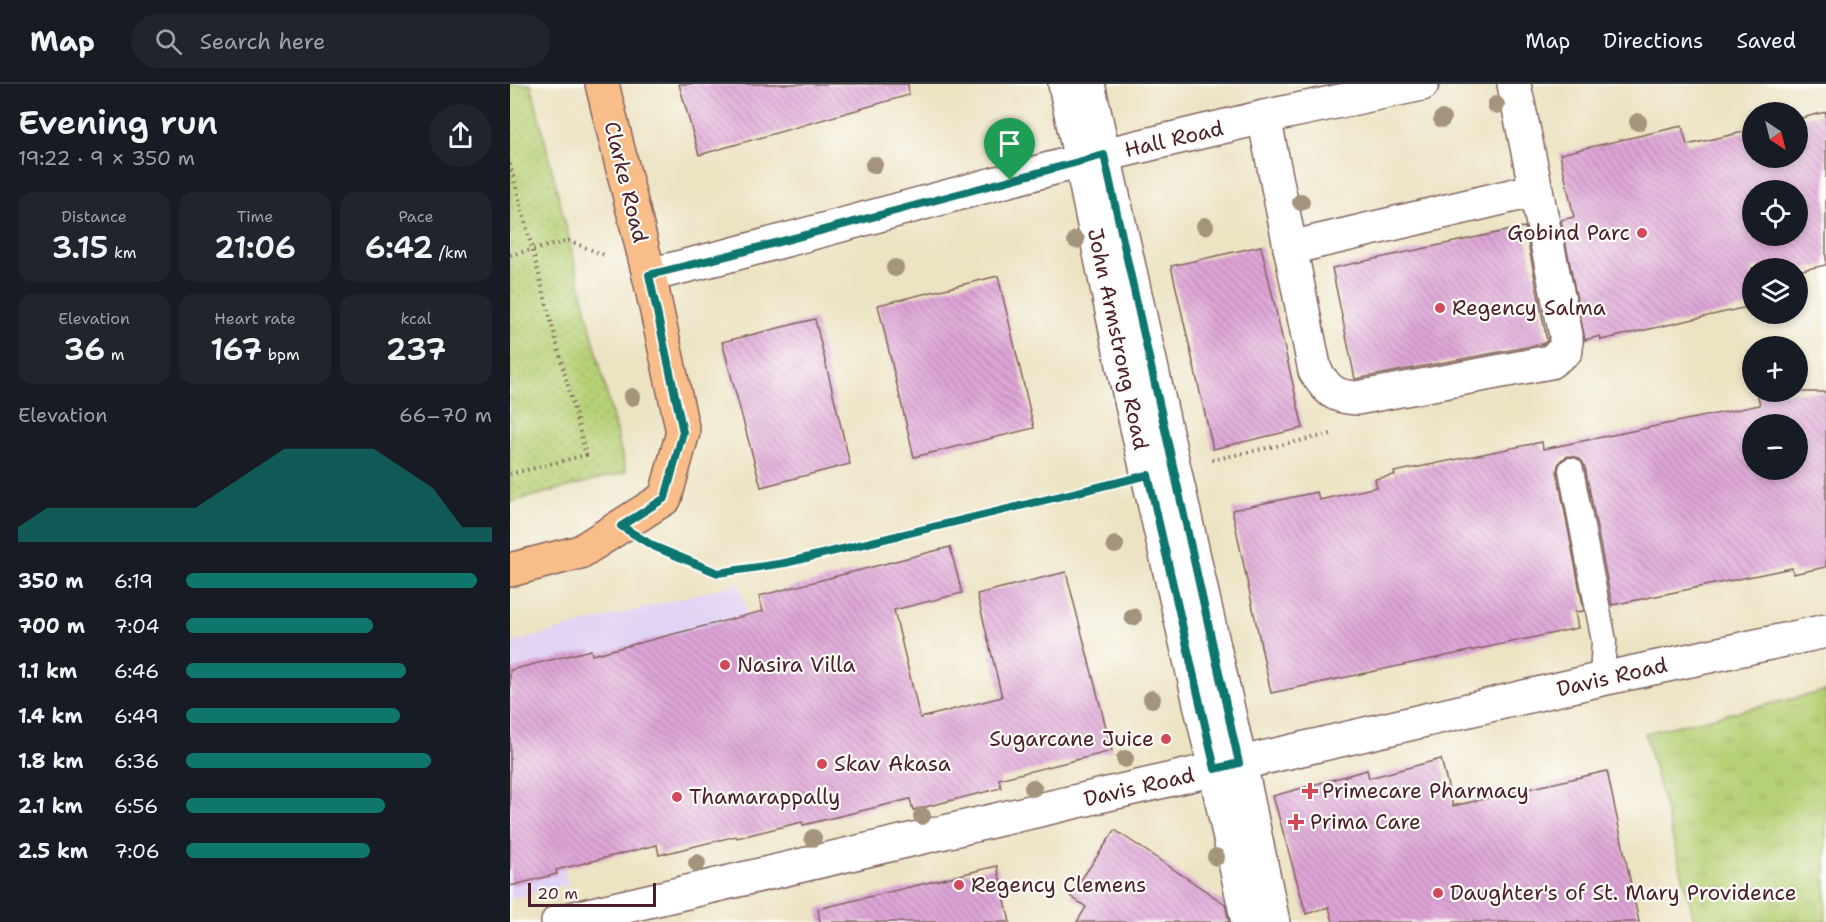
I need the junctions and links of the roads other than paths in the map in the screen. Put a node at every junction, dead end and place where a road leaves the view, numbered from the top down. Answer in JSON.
{"nodes":[{"id":1,"x":602,"y":84,"type":"edge"},
{"id":2,"x":1065,"y":84,"type":"edge"},
{"id":3,"x":1088,"y":84,"type":"edge"},
{"id":4,"x":1422,"y":84,"type":"edge"},
{"id":5,"x":1514,"y":84,"type":"edge"},
{"id":6,"x":1264,"y":117,"type":"junction"},
{"id":7,"x":1092,"y":158,"type":"junction"},
{"id":8,"x":1536,"y":190,"type":"junction"},
{"id":9,"x":1290,"y":248,"type":"junction"},
{"id":10,"x":649,"y":275,"type":"junction"},
{"id":11,"x":1572,"y":470,"type":"dead end"},
{"id":12,"x":510,"y":570,"type":"edge"},
{"id":13,"x":1826,"y":631,"type":"edge"},
{"id":14,"x":1602,"y":679,"type":"junction"},
{"id":15,"x":1227,"y":766,"type":"junction"},
{"id":16,"x":558,"y":922,"type":"edge"},
{"id":17,"x":1248,"y":922,"type":"edge"},
{"id":18,"x":1273,"y":922,"type":"edge"}],
"edges":[{"from":1,"to":10,"type":"main road","name":"Clarke Road"},
{"from":2,"to":7,"type":"street","name":"John Armstrong Road"},
{"from":3,"to":7,"type":"street","name":"John Armstrong Road"},
{"from":4,"to":6,"type":"street","name":"Hall Road"},
{"from":5,"to":8,"type":"street"},
{"from":6,"to":7,"type":"street","name":"Hall Road"},
{"from":6,"to":9,"type":"street"},
{"from":7,"to":10,"type":"street","name":"Hall Road"},
{"from":7,"to":15,"type":"street","name":"John Armstrong Road"},
{"from":8,"to":9,"type":"street"},
{"from":8,"to":9,"type":"street"},
{"from":10,"to":12,"type":"main road","name":"Clarke Road"},
{"from":11,"to":14,"type":"lane"},
{"from":13,"to":14,"type":"street","name":"Davis Road"},
{"from":14,"to":15,"type":"street","name":"Davis Road"},
{"from":15,"to":16,"type":"street","name":"Davis Road"},
{"from":15,"to":17,"type":"street"},
{"from":15,"to":18,"type":"street","name":"John Armstrong Road"}]}
